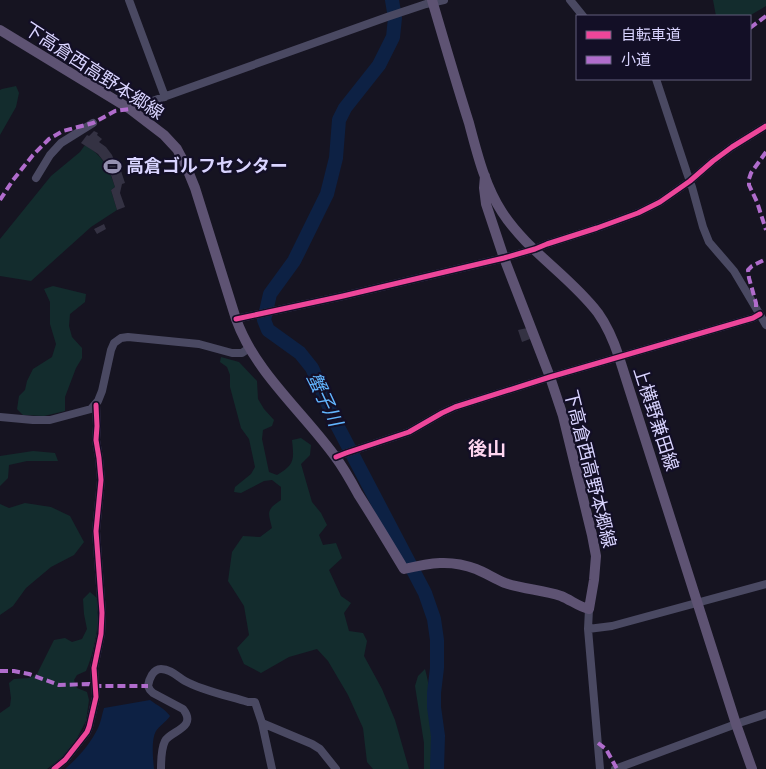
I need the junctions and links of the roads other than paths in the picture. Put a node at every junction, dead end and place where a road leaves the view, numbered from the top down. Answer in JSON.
{"nodes":[{"id":1,"x":129,"y":0,"type":"edge"},
{"id":2,"x":444,"y":0,"type":"edge"},
{"id":3,"x":570,"y":0,"type":"edge"},
{"id":4,"x":432,"y":1,"type":"edge"},
{"id":5,"x":582,"y":15,"type":"edge"},
{"id":6,"x":0,"y":30,"type":"edge"},
{"id":7,"x":656,"y":80,"type":"edge"},
{"id":8,"x":165,"y":97,"type":"junction"},
{"id":9,"x":130,"y":109,"type":"junction"},
{"id":10,"x":92,"y":123,"type":"dead end"},
{"id":11,"x":766,"y":126,"type":"edge"},
{"id":12,"x":485,"y":176,"type":"junction"},
{"id":13,"x":36,"y":178,"type":"dead end"},
{"id":14,"x":690,"y":181,"type":"junction"},
{"id":15,"x":535,"y":250,"type":"junction"},
{"id":16,"x":504,"y":258,"type":"junction"},
{"id":17,"x":760,"y":314,"type":"junction"},
{"id":18,"x":236,"y":319,"type":"junction"},
{"id":19,"x":766,"y":325,"type":"edge"},
{"id":20,"x":249,"y":348,"type":"junction"},
{"id":21,"x":619,"y":357,"type":"junction"},
{"id":22,"x":550,"y":377,"type":"junction"},
{"id":23,"x":96,"y":405,"type":"junction"},
{"id":24,"x":0,"y":417,"type":"edge"},
{"id":25,"x":341,"y":455,"type":"junction"},
{"id":26,"x":766,"y":584,"type":"edge"},
{"id":27,"x":698,"y":603,"type":"junction"},
{"id":28,"x":589,"y":609,"type":"junction"},
{"id":29,"x":588,"y":630,"type":"junction"},
{"id":30,"x":766,"y":714,"type":"edge"},
{"id":31,"x":262,"y":724,"type":"junction"},
{"id":32,"x":736,"y":724,"type":"junction"},
{"id":33,"x":54,"y":769,"type":"edge"},
{"id":34,"x":161,"y":769,"type":"edge"},
{"id":35,"x":272,"y":769,"type":"edge"},
{"id":36,"x":336,"y":769,"type":"edge"},
{"id":37,"x":600,"y":769,"type":"edge"},
{"id":38,"x":615,"y":769,"type":"edge"},
{"id":39,"x":752,"y":769,"type":"edge"}],
"edges":[{"from":1,"to":8,"type":"street"},
{"from":2,"to":4,"type":"street"},
{"from":3,"to":5,"type":"street"},
{"from":4,"to":8,"type":"street"},
{"from":4,"to":12,"type":"main road","name":"上横野兼田線"},
{"from":6,"to":9,"type":"main road","name":"下高倉西高野本郷線"},
{"from":7,"to":14,"type":"street"},
{"from":8,"to":9,"type":"street"},
{"from":9,"to":18,"type":"main road","name":"下高倉西高野本郷線"},
{"from":10,"to":13,"type":"street"},
{"from":11,"to":14,"type":"street"},
{"from":12,"to":15,"type":"main road","name":"上横野兼田線"},
{"from":12,"to":16,"type":"main road","name":"下高倉西高野本郷線"},
{"from":14,"to":15,"type":"street"},
{"from":14,"to":17,"type":"street"},
{"from":15,"to":16,"type":"street"},
{"from":15,"to":21,"type":"main road","name":"上横野兼田線"},
{"from":16,"to":18,"type":"street"},
{"from":16,"to":22,"type":"main road","name":"下高倉西高野本郷線"},
{"from":17,"to":19,"type":"street"},
{"from":17,"to":21,"type":"street"},
{"from":18,"to":20,"type":"main road","name":"下高倉西高野本郷線"},
{"from":20,"to":23,"type":"street"},
{"from":20,"to":25,"type":"main road","name":"下高倉西高野本郷線"},
{"from":21,"to":22,"type":"street"},
{"from":21,"to":27,"type":"main road","name":"上横野兼田線"},
{"from":22,"to":25,"type":"street"},
{"from":22,"to":28,"type":"main road","name":"下高倉西高野本郷線"},
{"from":23,"to":24,"type":"street"},
{"from":23,"to":33,"type":"street"},
{"from":25,"to":28,"type":"main road","name":"下高倉西高野本郷線"},
{"from":26,"to":27,"type":"street"},
{"from":27,"to":29,"type":"street"},
{"from":27,"to":32,"type":"main road","name":"上横野兼田線"},
{"from":28,"to":29,"type":"street"},
{"from":29,"to":37,"type":"street"},
{"from":30,"to":32,"type":"street"},
{"from":31,"to":34,"type":"street"},
{"from":31,"to":35,"type":"street"},
{"from":31,"to":36,"type":"street"},
{"from":32,"to":38,"type":"street"},
{"from":32,"to":39,"type":"main road","name":"上横野兼田線"}]}
